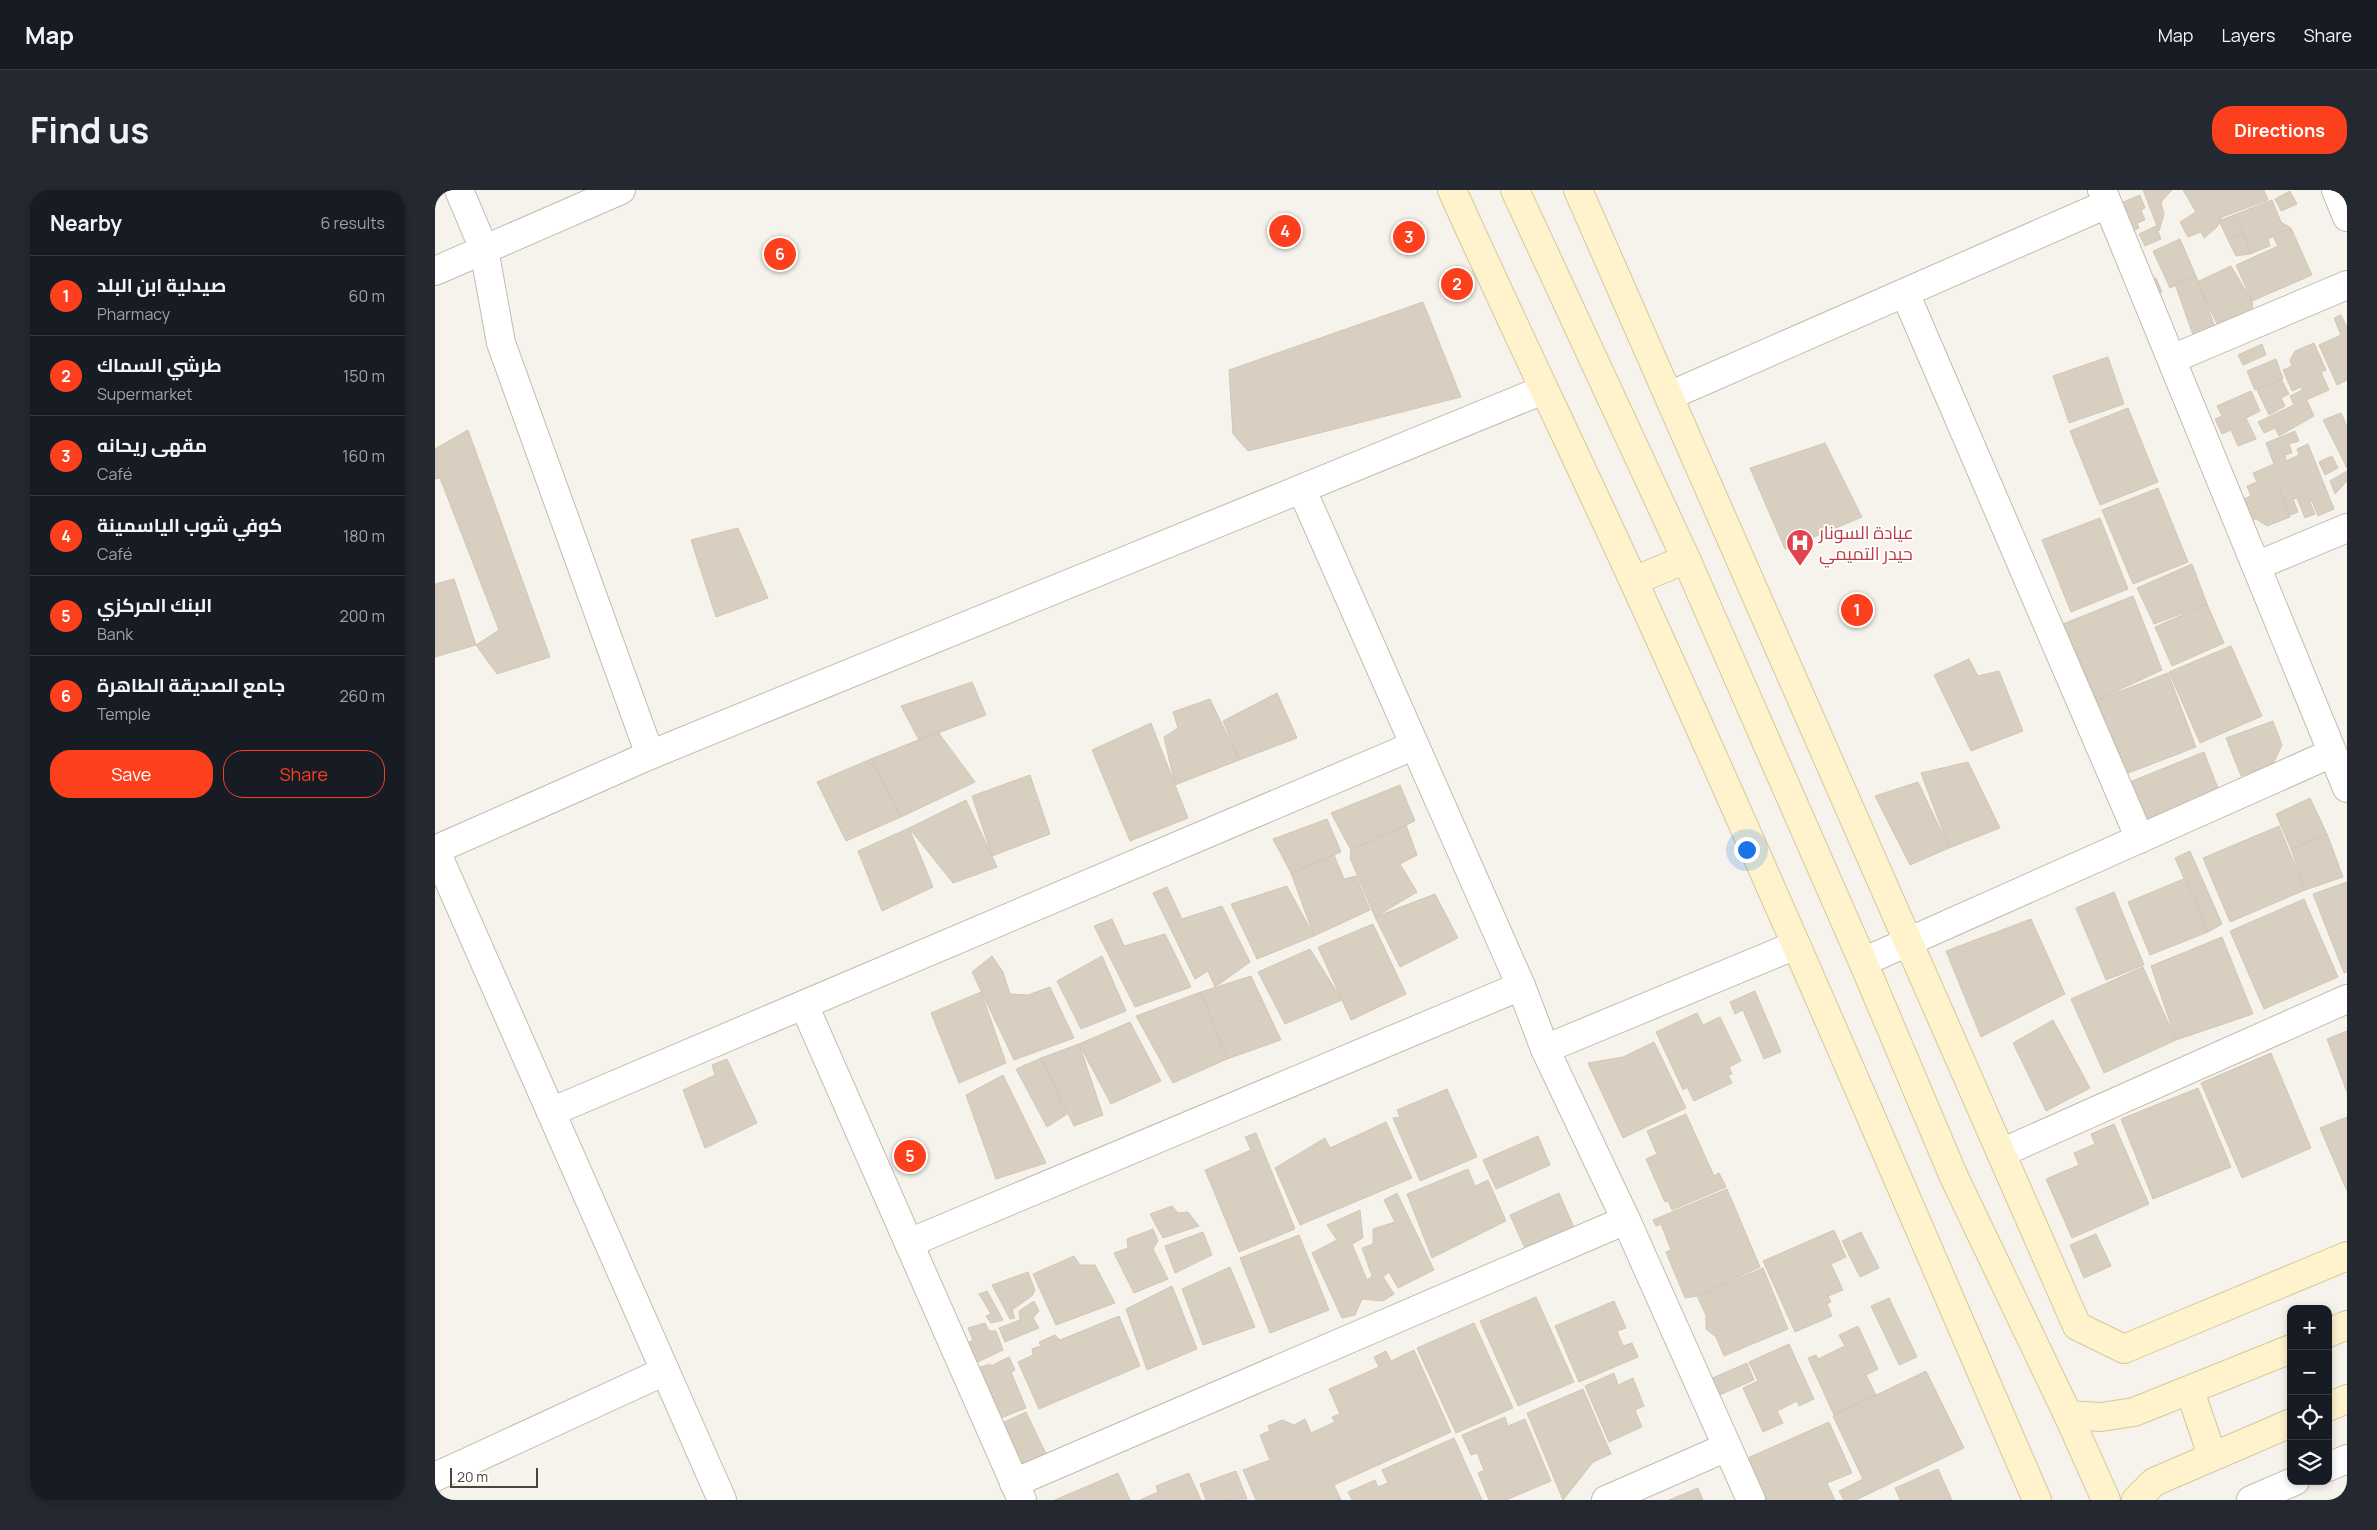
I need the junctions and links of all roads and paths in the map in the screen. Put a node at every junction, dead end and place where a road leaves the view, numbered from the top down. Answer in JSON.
{"nodes":[{"id":1,"x":459,"y":190,"type":"edge"},
{"id":2,"x":621,"y":190,"type":"edge"},
{"id":3,"x":1451,"y":190,"type":"edge"},
{"id":4,"x":1515,"y":190,"type":"edge"},
{"id":5,"x":1578,"y":190,"type":"edge"},
{"id":6,"x":2336,"y":190,"type":"edge"},
{"id":7,"x":2105,"y":197,"type":"edge"},
{"id":8,"x":2347,"y":217,"type":"edge"},
{"id":9,"x":484,"y":249,"type":"junction"},
{"id":10,"x":435,"y":271,"type":"edge"},
{"id":11,"x":2347,"y":285,"type":"edge"},
{"id":12,"x":1905,"y":293,"type":"junction"},
{"id":13,"x":2173,"y":359,"type":"junction"},
{"id":14,"x":1543,"y":390,"type":"junction"},
{"id":15,"x":1669,"y":396,"type":"junction"},
{"id":16,"x":1301,"y":490,"type":"junction"},
{"id":17,"x":2347,"y":528,"type":"edge"},
{"id":18,"x":1686,"y":559,"type":"junction"},
{"id":19,"x":2256,"y":566,"type":"junction"},
{"id":20,"x":1634,"y":581,"type":"junction"},
{"id":21,"x":1413,"y":746,"type":"junction"},
{"id":22,"x":2332,"y":753,"type":"junction"},
{"id":23,"x":650,"y":755,"type":"junction"},
{"id":24,"x":2347,"y":788,"type":"edge"},
{"id":25,"x":2140,"y":839,"type":"junction"},
{"id":26,"x":435,"y":850,"type":"edge"},
{"id":27,"x":1908,"y":941,"type":"junction"},
{"id":28,"x":1796,"y":945,"type":"junction"},
{"id":29,"x":1863,"y":962,"type":"junction"},
{"id":30,"x":1521,"y":986,"type":"junction"},
{"id":31,"x":2347,"y":999,"type":"edge"},
{"id":32,"x":804,"y":1005,"type":"junction"},
{"id":33,"x":1545,"y":1049,"type":"junction"},
{"id":34,"x":551,"y":1112,"type":"junction"},
{"id":35,"x":2001,"y":1153,"type":"junction"},
{"id":36,"x":1625,"y":1220,"type":"junction"},
{"id":37,"x":909,"y":1243,"type":"junction"},
{"id":38,"x":2347,"y":1256,"type":"edge"},
{"id":39,"x":2347,"y":1325,"type":"edge"},
{"id":40,"x":2332,"y":1331,"type":"edge"},
{"id":41,"x":2289,"y":1350,"type":"edge"},
{"id":42,"x":665,"y":1371,"type":"junction"},
{"id":43,"x":2190,"y":1391,"type":"junction"},
{"id":44,"x":2347,"y":1399,"type":"edge"},
{"id":45,"x":2332,"y":1405,"type":"edge"},
{"id":46,"x":2068,"y":1415,"type":"junction"},
{"id":47,"x":2287,"y":1424,"type":"edge"},
{"id":48,"x":1727,"y":1446,"type":"junction"},
{"id":49,"x":2213,"y":1455,"type":"junction"},
{"id":50,"x":2347,"y":1459,"type":"edge"},
{"id":51,"x":2332,"y":1465,"type":"edge"},
{"id":52,"x":435,"y":1477,"type":"edge"},
{"id":53,"x":2287,"y":1484,"type":"edge"},
{"id":54,"x":1018,"y":1492,"type":"edge"},
{"id":55,"x":722,"y":1500,"type":"edge"},
{"id":56,"x":1606,"y":1500,"type":"edge"},
{"id":57,"x":1751,"y":1500,"type":"edge"},
{"id":58,"x":2037,"y":1500,"type":"edge"},
{"id":59,"x":2106,"y":1500,"type":"edge"},
{"id":60,"x":2136,"y":1500,"type":"edge"},
{"id":61,"x":2251,"y":1500,"type":"edge"}],
"edges":[{"from":1,"to":9,"type":"street"},
{"from":2,"to":9,"type":"street"},
{"from":3,"to":14,"type":"main road"},
{"from":4,"to":18,"type":"main road"},
{"from":5,"to":15,"type":"main road"},
{"from":6,"to":8,"type":"street"},
{"from":7,"to":12,"type":"street"},
{"from":7,"to":13,"type":"street"},
{"from":9,"to":10,"type":"street"},
{"from":9,"to":23,"type":"street"},
{"from":11,"to":13,"type":"street"},
{"from":12,"to":15,"type":"street"},
{"from":12,"to":25,"type":"street"},
{"from":13,"to":19,"type":"street"},
{"from":14,"to":16,"type":"street"},
{"from":14,"to":20,"type":"main road"},
{"from":15,"to":27,"type":"main road"},
{"from":16,"to":21,"type":"street"},
{"from":16,"to":23,"type":"street"},
{"from":17,"to":19,"type":"street"},
{"from":18,"to":20,"type":"main road"},
{"from":18,"to":29,"type":"main road"},
{"from":19,"to":22,"type":"street"},
{"from":20,"to":28,"type":"main road"},
{"from":21,"to":30,"type":"street"},
{"from":21,"to":32,"type":"street"},
{"from":22,"to":24,"type":"street"},
{"from":22,"to":25,"type":"street"},
{"from":23,"to":26,"type":"street"},
{"from":25,"to":27,"type":"street"},
{"from":26,"to":34,"type":"street"},
{"from":27,"to":29,"type":"street"},
{"from":27,"to":35,"type":"main road"},
{"from":28,"to":33,"type":"street"},
{"from":28,"to":58,"type":"main road"},
{"from":29,"to":46,"type":"main road"},
{"from":30,"to":33,"type":"street"},
{"from":30,"to":37,"type":"street"},
{"from":31,"to":35,"type":"street"},
{"from":32,"to":34,"type":"street"},
{"from":32,"to":37,"type":"street"},
{"from":33,"to":36,"type":"street"},
{"from":34,"to":42,"type":"street"},
{"from":35,"to":38,"type":"main road"},
{"from":36,"to":48,"type":"street"},
{"from":36,"to":54,"type":"street"},
{"from":37,"to":54,"type":"street"},
{"from":39,"to":40,"type":"main road"},
{"from":41,"to":43,"type":"main road"},
{"from":42,"to":52,"type":"street"},
{"from":42,"to":55,"type":"street"},
{"from":43,"to":46,"type":"main road"},
{"from":43,"to":49,"type":"main road"},
{"from":44,"to":45,"type":"main road"},
{"from":46,"to":59,"type":"main road"},
{"from":47,"to":49,"type":"main road"},
{"from":48,"to":56,"type":"street"},
{"from":48,"to":57,"type":"street"},
{"from":49,"to":60,"type":"main road"},
{"from":50,"to":51,"type":"street"},
{"from":53,"to":61,"type":"street"}]}
